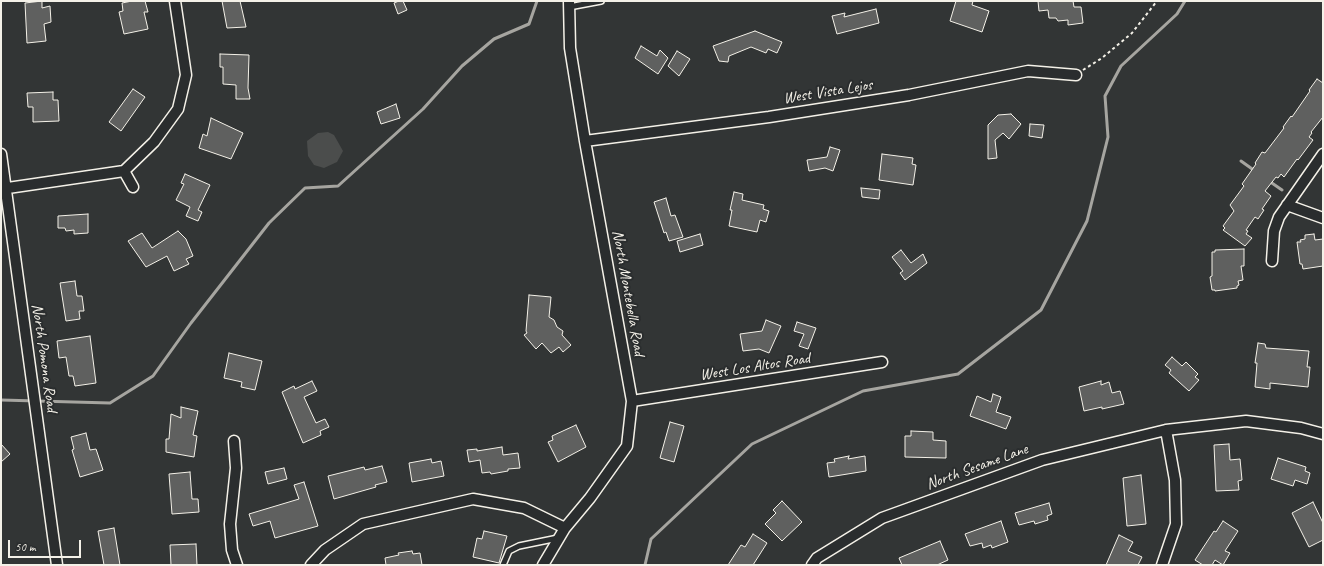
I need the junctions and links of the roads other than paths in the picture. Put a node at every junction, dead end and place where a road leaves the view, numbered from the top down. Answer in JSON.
{"nodes":[{"id":1,"x":175,"y":1,"type":"edge"},
{"id":2,"x":601,"y":1,"type":"edge"},
{"id":3,"x":569,"y":4,"type":"edge"},
{"id":4,"x":1076,"y":74,"type":"road end"},
{"id":5,"x":585,"y":141,"type":"junction"},
{"id":6,"x":1,"y":154,"type":"edge"},
{"id":7,"x":1323,"y":154,"type":"edge"},
{"id":8,"x":124,"y":172,"type":"junction"},
{"id":9,"x":133,"y":188,"type":"dead end"},
{"id":10,"x":4,"y":189,"type":"edge"},
{"id":11,"x":1286,"y":206,"type":"junction"},
{"id":12,"x":1323,"y":218,"type":"edge"},
{"id":13,"x":1272,"y":261,"type":"dead end"},
{"id":14,"x":882,"y":362,"type":"dead end"},
{"id":15,"x":632,"y":401,"type":"junction"},
{"id":16,"x":1166,"y":430,"type":"junction"},
{"id":17,"x":1323,"y":434,"type":"edge"},
{"id":18,"x":234,"y":441,"type":"dead end"},
{"id":19,"x":565,"y":528,"type":"junction"},
{"id":20,"x":559,"y":538,"type":"junction"},
{"id":21,"x":57,"y":565,"type":"edge"},
{"id":22,"x":237,"y":565,"type":"edge"},
{"id":23,"x":311,"y":565,"type":"edge"},
{"id":24,"x":503,"y":565,"type":"edge"},
{"id":25,"x":543,"y":565,"type":"edge"},
{"id":26,"x":812,"y":565,"type":"edge"},
{"id":27,"x":1162,"y":565,"type":"edge"}],
"edges":[{"from":1,"to":8,"type":"street"},
{"from":2,"to":3,"type":"lane"},
{"from":3,"to":5,"type":"street","name":"North Montebella Road"},
{"from":4,"to":5,"type":"street","name":"West Vista Lejos"},
{"from":5,"to":15,"type":"street","name":"North Montebella Road"},
{"from":6,"to":10,"type":"street","name":"North Pomona Road"},
{"from":7,"to":11,"type":"street"},
{"from":8,"to":9,"type":"street"},
{"from":8,"to":10,"type":"street"},
{"from":10,"to":21,"type":"street","name":"North Pomona Road"},
{"from":11,"to":12,"type":"street"},
{"from":11,"to":13,"type":"street"},
{"from":14,"to":15,"type":"street","name":"West Los Altos Road"},
{"from":15,"to":19,"type":"street","name":"North Montebella Road"},
{"from":16,"to":17,"type":"street","name":"North Sesame Lane"},
{"from":16,"to":26,"type":"street","name":"North Sesame Lane"},
{"from":16,"to":27,"type":"street"},
{"from":18,"to":22,"type":"street"},
{"from":19,"to":20,"type":"street","name":"North Montebella Road"},
{"from":19,"to":23,"type":"street"},
{"from":20,"to":24,"type":"lane"},
{"from":20,"to":25,"type":"street","name":"North Montebella Road"}]}
